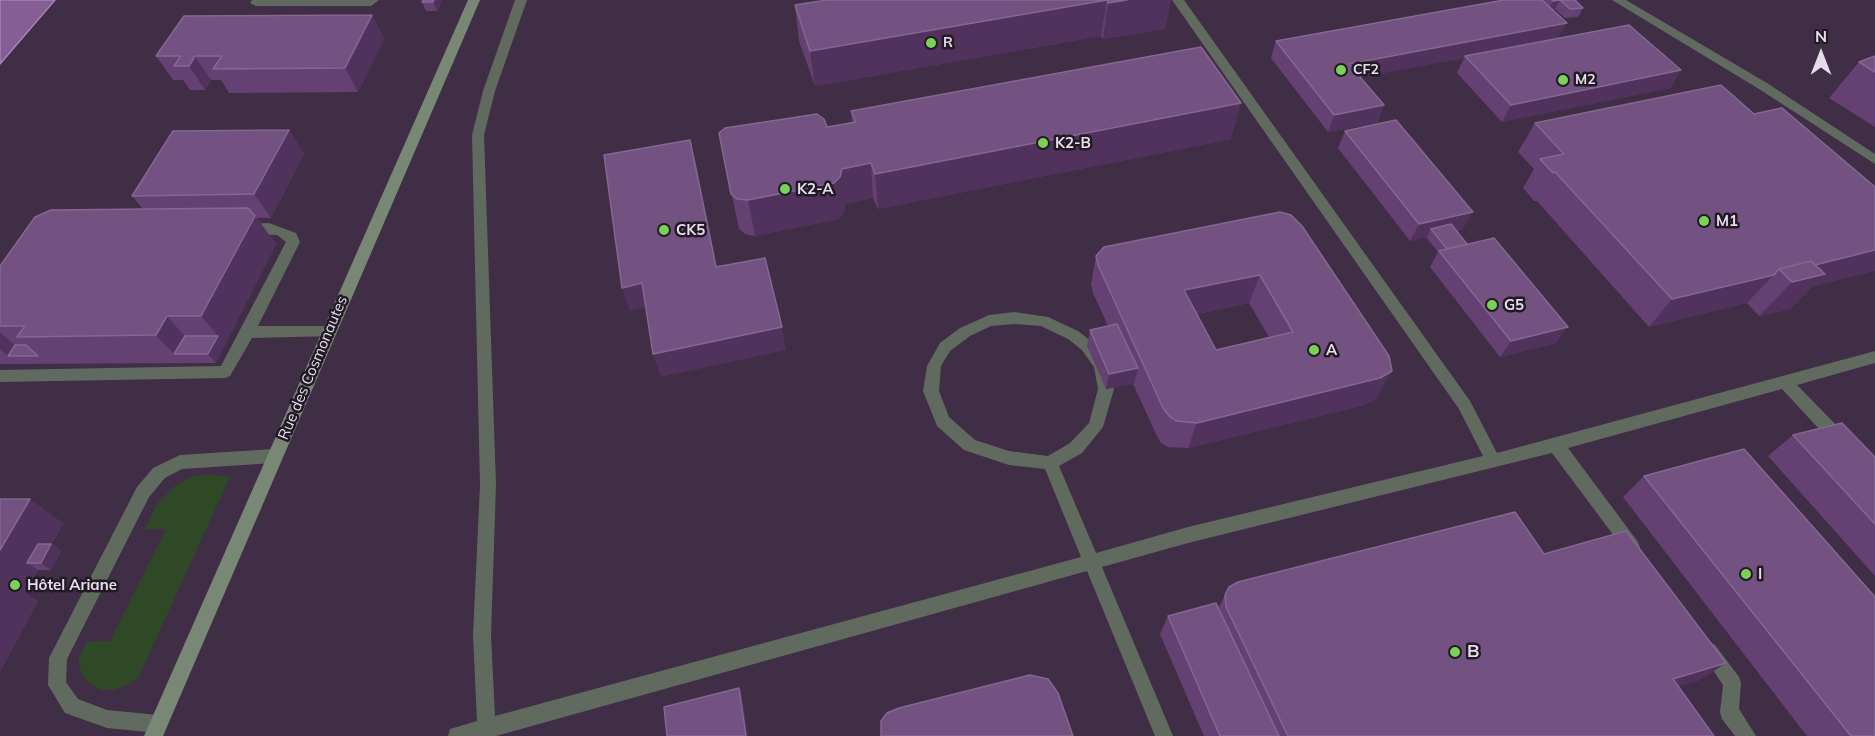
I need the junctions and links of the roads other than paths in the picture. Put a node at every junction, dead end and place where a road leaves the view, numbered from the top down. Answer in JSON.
{"nodes":[{"id":1,"x":258,"y":0,"type":"edge"},
{"id":2,"x":373,"y":0,"type":"edge"},
{"id":3,"x":474,"y":0,"type":"edge"},
{"id":4,"x":521,"y":0,"type":"edge"},
{"id":5,"x":1178,"y":0,"type":"edge"},
{"id":6,"x":1618,"y":0,"type":"edge"},
{"id":7,"x":315,"y":2,"type":"edge"},
{"id":8,"x":1875,"y":160,"type":"edge"},
{"id":9,"x":234,"y":229,"type":"edge"},
{"id":10,"x":249,"y":332,"type":"junction"},
{"id":11,"x":327,"y":332,"type":"junction"},
{"id":12,"x":1875,"y":357,"type":"edge"},
{"id":13,"x":0,"y":376,"type":"edge"},
{"id":14,"x":1784,"y":381,"type":"junction"},
{"id":15,"x":1556,"y":445,"type":"junction"},
{"id":16,"x":1850,"y":450,"type":"edge"},
{"id":17,"x":274,"y":456,"type":"junction"},
{"id":18,"x":1493,"y":461,"type":"junction"},
{"id":19,"x":1050,"y":463,"type":"junction"},
{"id":20,"x":1640,"y":559,"type":"edge"},
{"id":21,"x":1091,"y":564,"type":"junction"},
{"id":22,"x":1697,"y":635,"type":"edge"},
{"id":23,"x":155,"y":730,"type":"edge"},
{"id":24,"x":487,"y":732,"type":"edge"},
{"id":25,"x":457,"y":736,"type":"edge"},
{"id":26,"x":1164,"y":736,"type":"edge"},
{"id":27,"x":1747,"y":736,"type":"edge"}],
"edges":[{"from":1,"to":7,"type":"lane"},
{"from":2,"to":7,"type":"lane"},
{"from":3,"to":11,"type":"main road","name":"Rue des Cosmonautes"},
{"from":4,"to":24,"type":"lane"},
{"from":5,"to":18,"type":"lane"},
{"from":6,"to":8,"type":"lane"},
{"from":9,"to":10,"type":"lane"},
{"from":10,"to":11,"type":"lane"},
{"from":10,"to":13,"type":"lane"},
{"from":11,"to":17,"type":"main road","name":"Rue des Cosmonautes"},
{"from":12,"to":14,"type":"lane"},
{"from":14,"to":15,"type":"lane"},
{"from":14,"to":16,"type":"lane"},
{"from":15,"to":18,"type":"lane"},
{"from":15,"to":20,"type":"lane"},
{"from":17,"to":23,"type":"main road","name":"Rue des Cosmonautes"},
{"from":17,"to":23,"type":"lane"},
{"from":18,"to":21,"type":"lane"},
{"from":19,"to":19,"type":"lane"},
{"from":19,"to":21,"type":"lane"},
{"from":21,"to":24,"type":"lane"},
{"from":21,"to":26,"type":"lane"},
{"from":22,"to":27,"type":"lane"},
{"from":24,"to":25,"type":"lane"}]}
